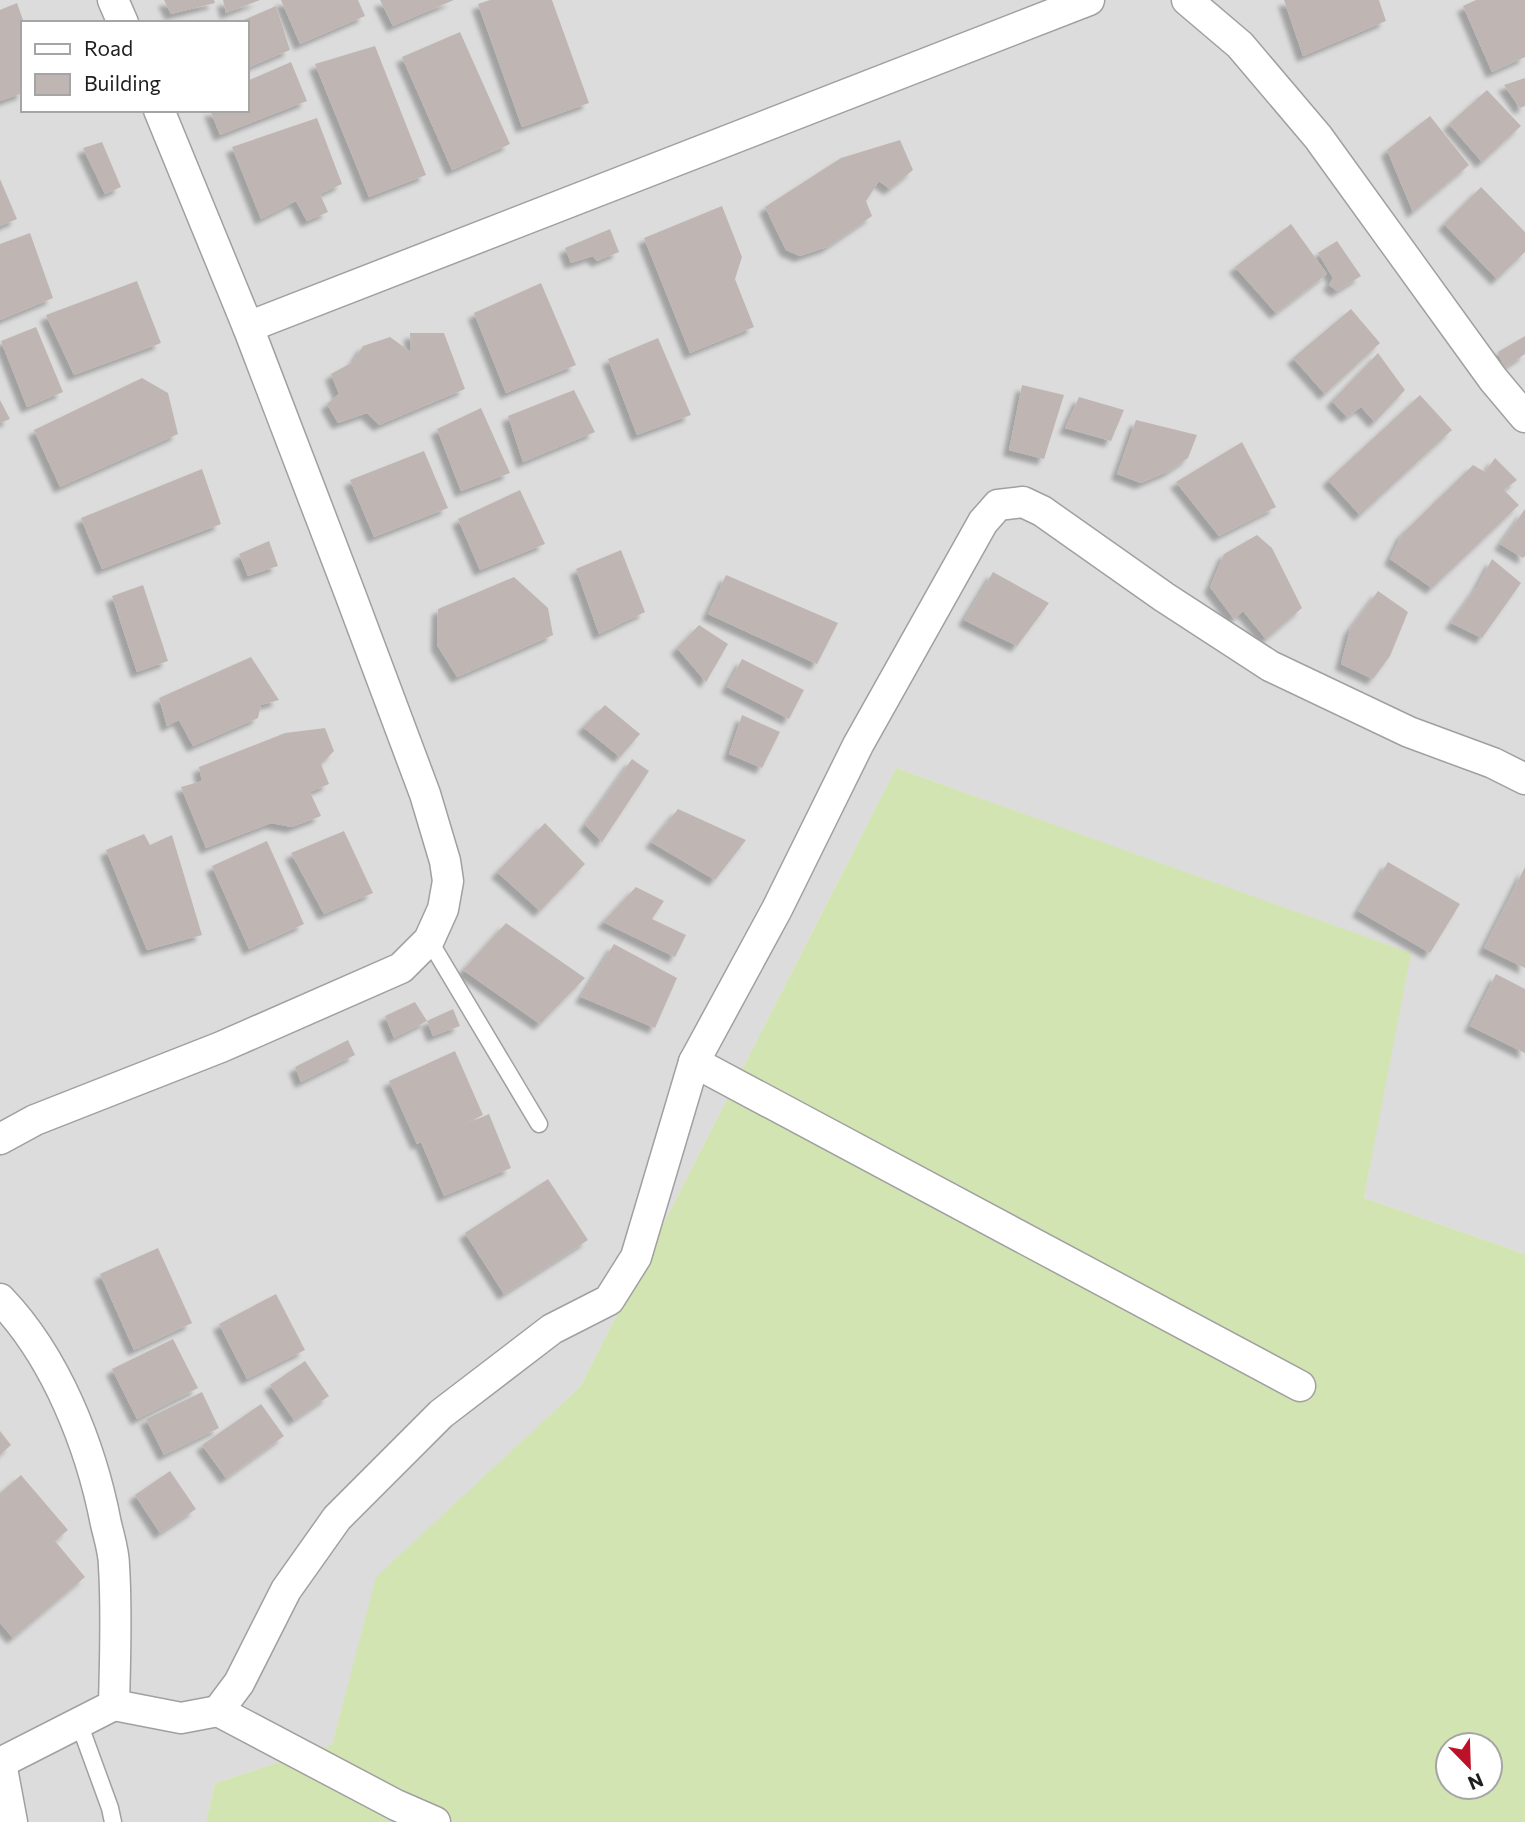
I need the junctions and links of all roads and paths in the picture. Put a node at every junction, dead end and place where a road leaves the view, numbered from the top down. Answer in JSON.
{"nodes":[{"id":1,"x":113,"y":0,"type":"edge"},
{"id":2,"x":1089,"y":0,"type":"edge"},
{"id":3,"x":1187,"y":0,"type":"edge"},
{"id":4,"x":122,"y":21,"type":"edge"},
{"id":5,"x":160,"y":112,"type":"edge"},
{"id":6,"x":248,"y":327,"type":"junction"},
{"id":7,"x":1525,"y":417,"type":"edge"},
{"id":8,"x":1525,"y":779,"type":"edge"},
{"id":9,"x":429,"y":940,"type":"junction"},
{"id":10,"x":694,"y":1062,"type":"junction"},
{"id":11,"x":539,"y":1124,"type":"dead end"},
{"id":12,"x":0,"y":1139,"type":"edge"},
{"id":13,"x":0,"y":1299,"type":"edge"},
{"id":14,"x":1300,"y":1386,"type":"dead end"},
{"id":15,"x":114,"y":1705,"type":"junction"},
{"id":16,"x":218,"y":1711,"type":"junction"},
{"id":17,"x":79,"y":1723,"type":"junction"},
{"id":18,"x":0,"y":1763,"type":"edge"},
{"id":19,"x":12,"y":1822,"type":"edge"},
{"id":20,"x":113,"y":1822,"type":"edge"},
{"id":21,"x":435,"y":1822,"type":"edge"}],
"edges":[{"from":1,"to":4,"type":"street"},
{"from":2,"to":6,"type":"street"},
{"from":3,"to":7,"type":"street"},
{"from":5,"to":6,"type":"street"},
{"from":6,"to":9,"type":"street"},
{"from":8,"to":10,"type":"street"},
{"from":9,"to":11,"type":"lane"},
{"from":9,"to":12,"type":"street"},
{"from":10,"to":14,"type":"street"},
{"from":10,"to":16,"type":"street"},
{"from":13,"to":15,"type":"street"},
{"from":15,"to":16,"type":"street"},
{"from":15,"to":17,"type":"street"},
{"from":16,"to":21,"type":"street"},
{"from":17,"to":18,"type":"street"},
{"from":17,"to":20,"type":"lane"},
{"from":18,"to":19,"type":"street"}]}
